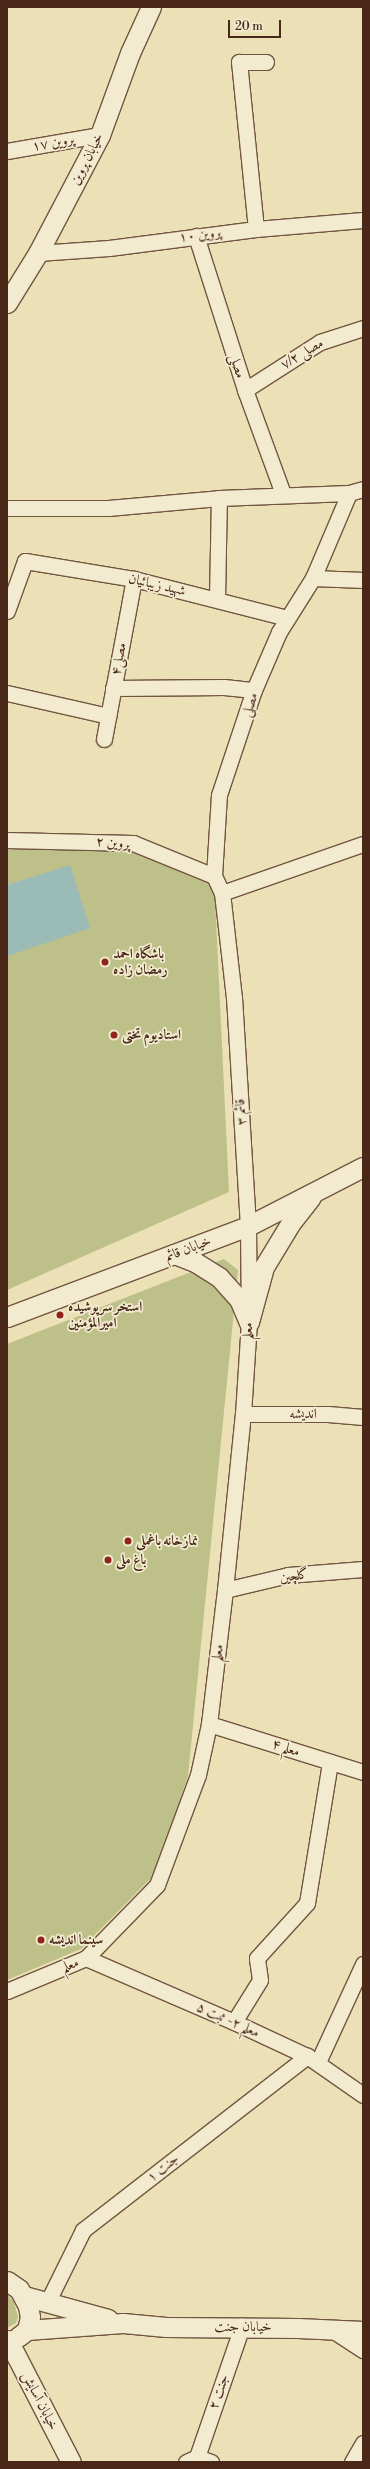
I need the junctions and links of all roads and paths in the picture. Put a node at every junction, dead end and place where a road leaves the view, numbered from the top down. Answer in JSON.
{"nodes":[{"id":1,"x":151,"y":7,"type":"edge"},
{"id":2,"x":266,"y":62,"type":"dead end"},
{"id":3,"x":100,"y":135,"type":"junction"},
{"id":4,"x":7,"y":151,"type":"edge"},
{"id":5,"x":363,"y":220,"type":"edge"},
{"id":6,"x":256,"y":229,"type":"junction"},
{"id":7,"x":196,"y":236,"type":"junction"},
{"id":8,"x":38,"y":253,"type":"junction"},
{"id":9,"x":7,"y":303,"type":"edge"},
{"id":10,"x":363,"y":328,"type":"edge"},
{"id":11,"x":245,"y":390,"type":"junction"},
{"id":12,"x":356,"y":491,"type":"edge"},
{"id":13,"x":283,"y":494,"type":"junction"},
{"id":14,"x":219,"y":498,"type":"junction"},
{"id":15,"x":7,"y":508,"type":"edge"},
{"id":16,"x":134,"y":578,"type":"junction"},
{"id":17,"x":313,"y":578,"type":"junction"},
{"id":18,"x":363,"y":580,"type":"edge"},
{"id":19,"x":217,"y":599,"type":"junction"},
{"id":20,"x":7,"y":611,"type":"edge"},
{"id":21,"x":287,"y":618,"type":"junction"},
{"id":22,"x":113,"y":688,"type":"junction"},
{"id":23,"x":254,"y":690,"type":"junction"},
{"id":24,"x":7,"y":693,"type":"edge"},
{"id":25,"x":108,"y":716,"type":"junction"},
{"id":26,"x":104,"y":739,"type":"dead end"},
{"id":27,"x":7,"y":840,"type":"edge"},
{"id":28,"x":363,"y":844,"type":"edge"},
{"id":29,"x":214,"y":876,"type":"junction"},
{"id":30,"x":222,"y":893,"type":"junction"},
{"id":31,"x":234,"y":998,"type":"joint"},
{"id":32,"x":363,"y":1167,"type":"edge"},
{"id":33,"x":315,"y":1192,"type":"junction"},
{"id":34,"x":248,"y":1226,"type":"junction"},
{"id":35,"x":174,"y":1254,"type":"junction"},
{"id":36,"x":7,"y":1317,"type":"edge"},
{"id":37,"x":249,"y":1322,"type":"junction"},
{"id":38,"x":243,"y":1414,"type":"junction"},
{"id":39,"x":363,"y":1417,"type":"edge"},
{"id":40,"x":363,"y":1568,"type":"edge"},
{"id":41,"x":225,"y":1590,"type":"junction"},
{"id":42,"x":209,"y":1724,"type":"junction"},
{"id":43,"x":330,"y":1762,"type":"junction"},
{"id":44,"x":363,"y":1772,"type":"edge"},
{"id":45,"x":86,"y":1958,"type":"junction"},
{"id":46,"x":363,"y":1964,"type":"edge"},
{"id":47,"x":7,"y":1991,"type":"edge"},
{"id":48,"x":234,"y":2022,"type":"junction"},
{"id":49,"x":312,"y":2059,"type":"junction"},
{"id":50,"x":363,"y":2095,"type":"edge"},
{"id":51,"x":13,"y":2284,"type":"edge"},
{"id":52,"x":47,"y":2303,"type":"junction"},
{"id":53,"x":123,"y":2323,"type":"junction"},
{"id":54,"x":242,"y":2326,"type":"junction"},
{"id":55,"x":27,"y":2330,"type":"junction"},
{"id":56,"x":332,"y":2330,"type":"junction"},
{"id":57,"x":363,"y":2331,"type":"edge"},
{"id":58,"x":7,"y":2341,"type":"edge"},
{"id":59,"x":363,"y":2350,"type":"edge"},
{"id":60,"x":363,"y":2443,"type":"edge"},
{"id":61,"x":198,"y":2460,"type":"edge"},
{"id":62,"x":72,"y":2462,"type":"edge"},
{"id":63,"x":352,"y":2462,"type":"edge"}],
"edges":[{"from":1,"to":3,"type":"street","name":"خیابان پروین"},
{"from":2,"to":6,"type":"street"},
{"from":3,"to":4,"type":"street","name":"پروین ۱۷"},
{"from":3,"to":8,"type":"street","name":"خیابان پروین"},
{"from":5,"to":6,"type":"street","name":"پروین ۱۰"},
{"from":6,"to":7,"type":"street","name":"پروین ۱۰"},
{"from":7,"to":8,"type":"street","name":"پروین ۱۰"},
{"from":7,"to":11,"type":"street","name":"مصلی"},
{"from":8,"to":9,"type":"street","name":"خیابان پروین"},
{"from":10,"to":11,"type":"street","name":"مصلی ۷/۲"},
{"from":11,"to":13,"type":"street","name":"مصلی"},
{"from":12,"to":13,"type":"street","name":"مصلی"},
{"from":12,"to":17,"type":"street","name":"مصلی"},
{"from":13,"to":14,"type":"street","name":"مصلی"},
{"from":14,"to":15,"type":"street","name":"مصلی"},
{"from":14,"to":19,"type":"street"},
{"from":16,"to":19,"type":"street","name":"شهید زیبائیان"},
{"from":16,"to":20,"type":"street","name":"شهید زیبائیان"},
{"from":16,"to":22,"type":"street","name":"مصلی۴"},
{"from":17,"to":18,"type":"street"},
{"from":17,"to":21,"type":"street","name":"مصلی"},
{"from":19,"to":21,"type":"street","name":"شهید زیبائیان"},
{"from":21,"to":23,"type":"street","name":"مصلی"},
{"from":22,"to":23,"type":"street"},
{"from":22,"to":25,"type":"street","name":"مصلی۴"},
{"from":23,"to":29,"type":"street","name":"مصلی"},
{"from":24,"to":25,"type":"street"},
{"from":25,"to":26,"type":"street","name":"مصلی۴"},
{"from":27,"to":29,"type":"street","name":"پروین ۲"},
{"from":28,"to":30,"type":"street"},
{"from":29,"to":30,"type":"street","name":"مصلی"},
{"from":30,"to":31,"type":"street","name":"مصلی"},
{"from":31,"to":34,"type":"street","name":"قائم ۳"},
{"from":32,"to":33,"type":"street","name":"خیابان قائم"},
{"from":33,"to":34,"type":"street","name":"خیابان قائم"},
{"from":33,"to":37,"type":"street"},
{"from":34,"to":35,"type":"street","name":"خیابان قائم"},
{"from":34,"to":37,"type":"street","name":"معلم"},
{"from":35,"to":36,"type":"street","name":"خیابان قائم"},
{"from":35,"to":37,"type":"street"},
{"from":37,"to":38,"type":"street","name":"معلم"},
{"from":38,"to":39,"type":"street","name":"اندیشه"},
{"from":38,"to":41,"type":"street","name":"معلم"},
{"from":40,"to":41,"type":"street","name":"گلچین"},
{"from":41,"to":42,"type":"street","name":"معلم"},
{"from":42,"to":43,"type":"street","name":"معلم ۴"},
{"from":42,"to":45,"type":"street","name":"معلم"},
{"from":43,"to":44,"type":"street","name":"معلم ۴"},
{"from":43,"to":48,"type":"street"},
{"from":45,"to":47,"type":"street","name":"معلم"},
{"from":45,"to":48,"type":"street","name":"معلم ۲- ثبت ۵"},
{"from":46,"to":49,"type":"street"},
{"from":48,"to":49,"type":"street","name":"معلم ۲- ثبت ۵"},
{"from":49,"to":50,"type":"street","name":"معلم ۲- ثبت ۵"},
{"from":49,"to":52,"type":"street","name":"جنت ۱"},
{"from":51,"to":52,"type":"street","name":"خیابان جنت"},
{"from":51,"to":55,"type":"street"},
{"from":52,"to":53,"type":"street","name":"خیابان جنت"},
{"from":53,"to":54,"type":"street","name":"خیابان جنت"},
{"from":53,"to":55,"type":"street","name":"خیابان جنت"},
{"from":54,"to":56,"type":"street","name":"خیابان جنت"},
{"from":54,"to":61,"type":"street","name":"جنت ۲"},
{"from":55,"to":58,"type":"street"},
{"from":56,"to":57,"type":"street","name":"خیابان جنت"},
{"from":56,"to":59,"type":"street"},
{"from":58,"to":62,"type":"street","name":"خیابان آسایش"},
{"from":60,"to":63,"type":"street"}]}
